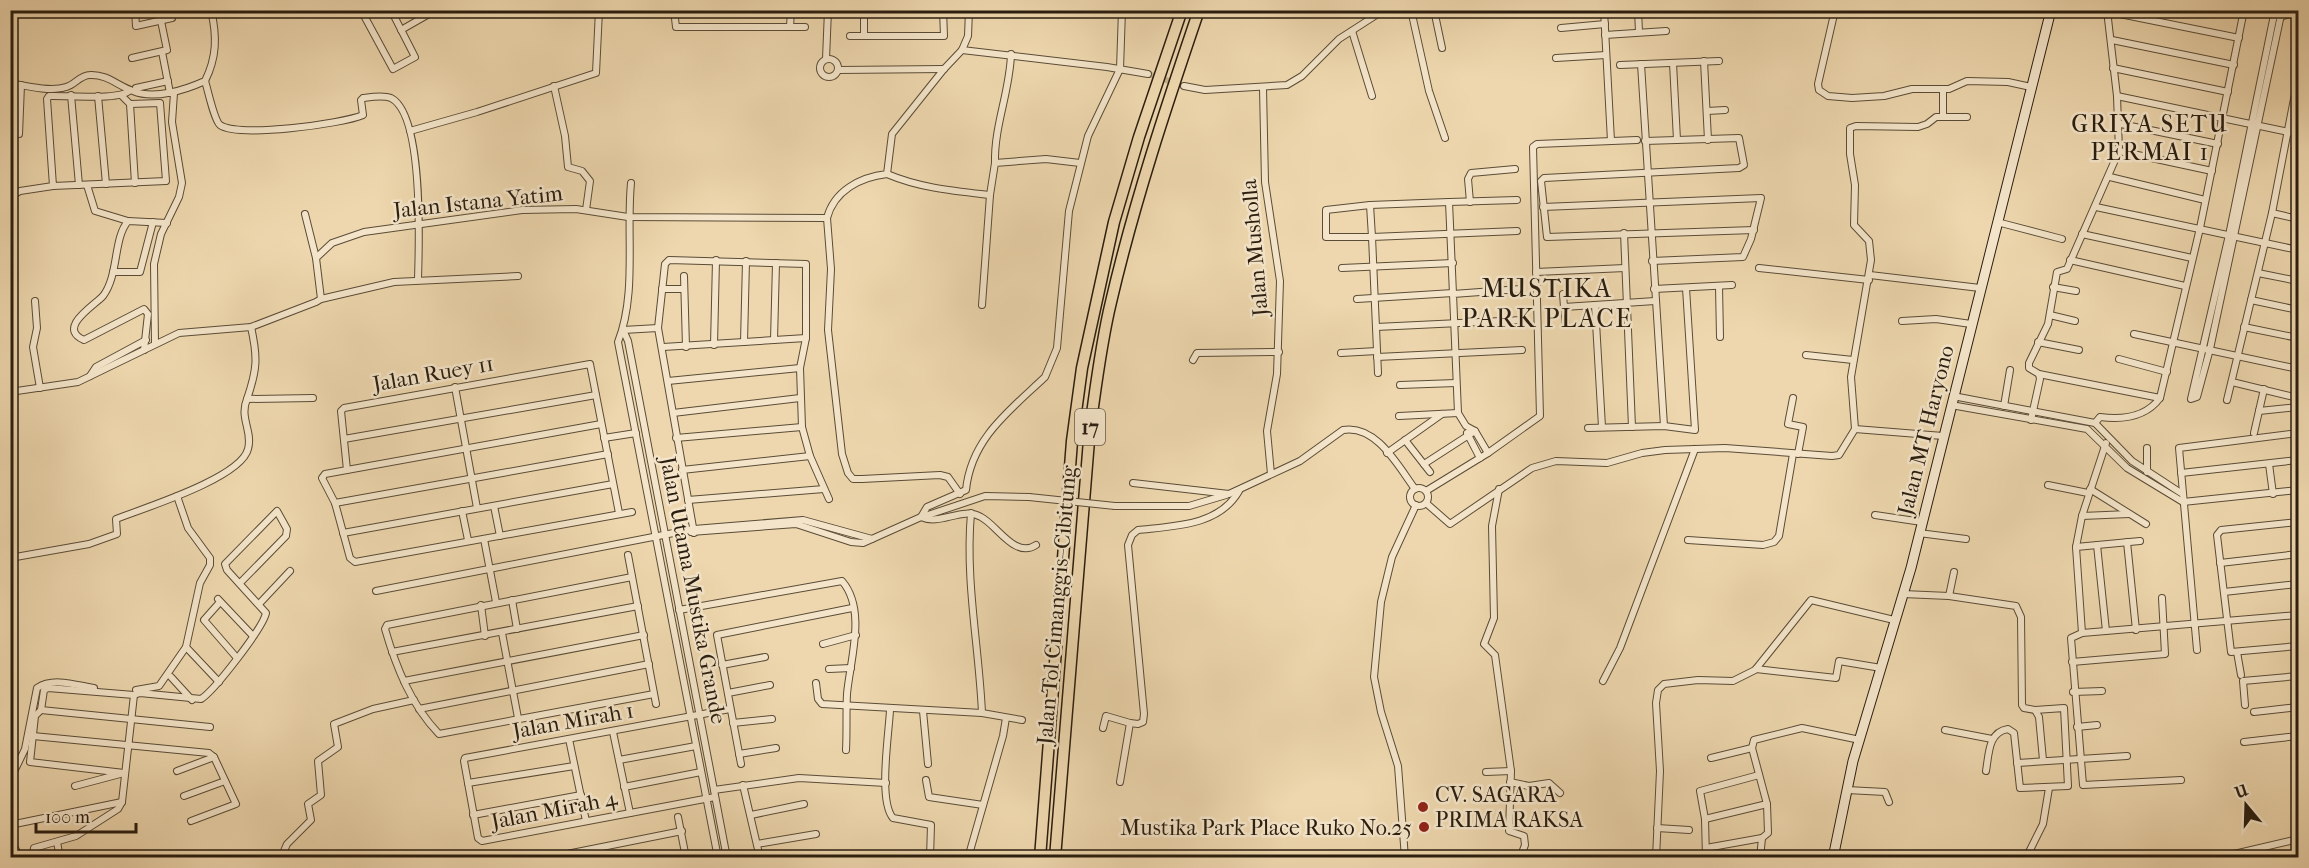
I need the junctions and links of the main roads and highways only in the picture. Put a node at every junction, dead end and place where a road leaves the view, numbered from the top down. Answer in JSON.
{"nodes":[{"id":1,"x":1182,"y":10,"type":"edge"},
{"id":2,"x":1199,"y":10,"type":"edge"},
{"id":3,"x":2050,"y":10,"type":"edge"},
{"id":4,"x":1040,"y":858,"type":"edge"},
{"id":5,"x":1055,"y":858,"type":"edge"},
{"id":6,"x":1833,"y":858,"type":"edge"}],
"edges":[{"from":1,"to":4,"type":"highway","name":"Jalan Tol Cimanggis–Cibitung","number":"17"},
{"from":2,"to":5,"type":"highway","name":"Jalan Tol Cimanggis–Cibitung","number":"17"},
{"from":3,"to":6,"type":"main road","name":"Jalan MT Haryono"}]}
